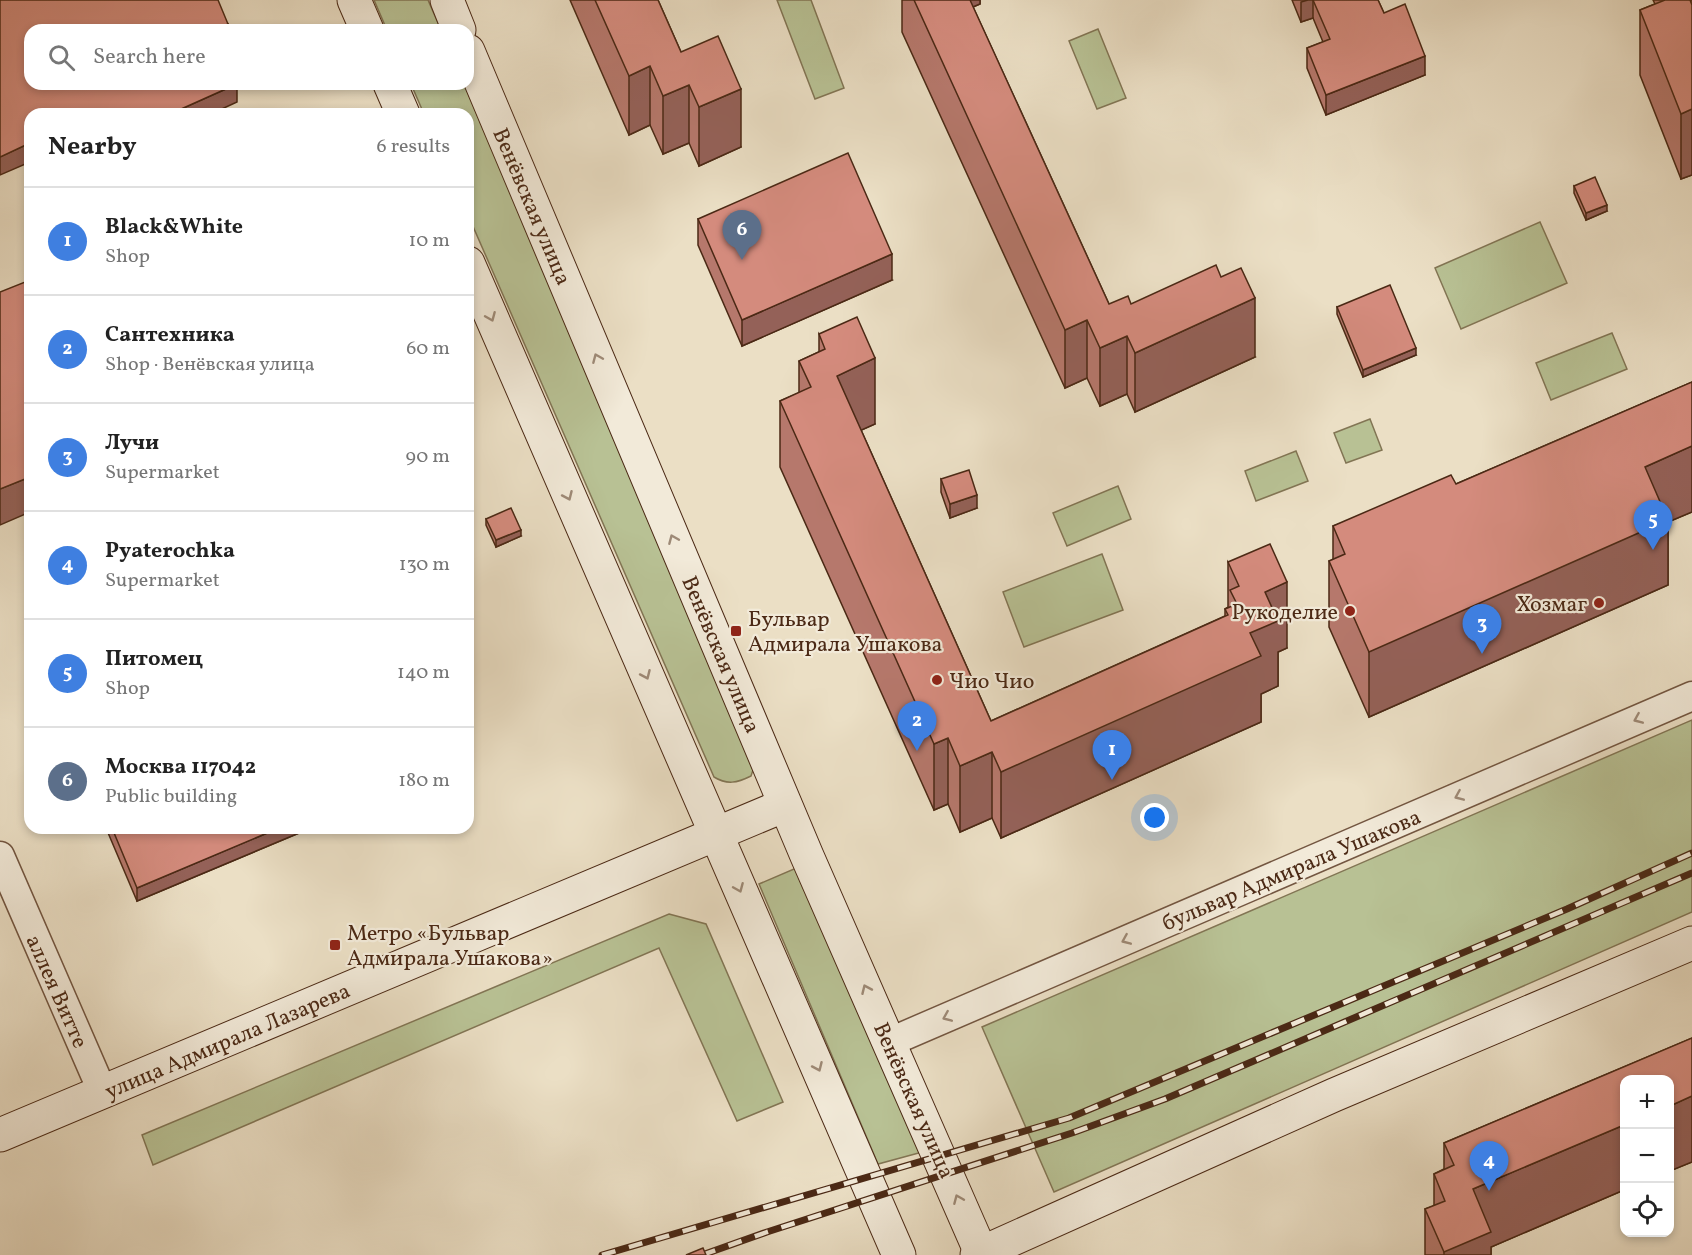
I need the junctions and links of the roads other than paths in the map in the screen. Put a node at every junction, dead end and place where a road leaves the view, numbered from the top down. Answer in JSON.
{"nodes":[{"id":1,"x":354,"y":0,"type":"edge"},
{"id":2,"x":447,"y":0,"type":"edge"},
{"id":3,"x":364,"y":24,"type":"edge"},
{"id":4,"x":457,"y":24,"type":"edge"},
{"id":5,"x":474,"y":65,"type":"edge"},
{"id":6,"x":393,"y":90,"type":"edge"},
{"id":7,"x":400,"y":108,"type":"edge"},
{"id":8,"x":474,"y":277,"type":"edge"},
{"id":9,"x":1692,"y":696,"type":"edge"},
{"id":10,"x":785,"y":805,"type":"junction"},
{"id":11,"x":716,"y":835,"type":"junction"},
{"id":12,"x":0,"y":856,"type":"edge"},
{"id":13,"x":1692,"y":943,"type":"edge"},
{"id":14,"x":890,"y":1042,"type":"junction"},
{"id":15,"x":103,"y":1093,"type":"junction"},
{"id":16,"x":0,"y":1135,"type":"edge"},
{"id":17,"x":980,"y":1254,"type":"edge"},
{"id":18,"x":900,"y":1255,"type":"edge"}],
"edges":[{"from":1,"to":3,"type":"main road"},
{"from":2,"to":4,"type":"main road"},
{"from":10,"to":5,"type":"main road","name":"Венёвская улица","one_way":true},
{"from":6,"to":7,"type":"main road"},
{"from":8,"to":11,"type":"main road","one_way":true},
{"from":9,"to":14,"type":"street","name":"бульвар Адмирала Ушакова","one_way":true},
{"from":10,"to":11,"type":"main road","name":"улица Адмирала Лазарева"},
{"from":14,"to":10,"type":"main road","name":"Венёвская улица","one_way":true},
{"from":11,"to":15,"type":"main road","name":"улица Адмирала Лазарева"},
{"from":11,"to":18,"type":"main road","one_way":true},
{"from":12,"to":15,"type":"street","name":"аллея Витте"},
{"from":13,"to":17,"type":"main road"},
{"from":17,"to":14,"type":"main road","name":"Венёвская улица","one_way":true},
{"from":15,"to":16,"type":"main road","name":"улица Адмирала Лазарева"}]}
